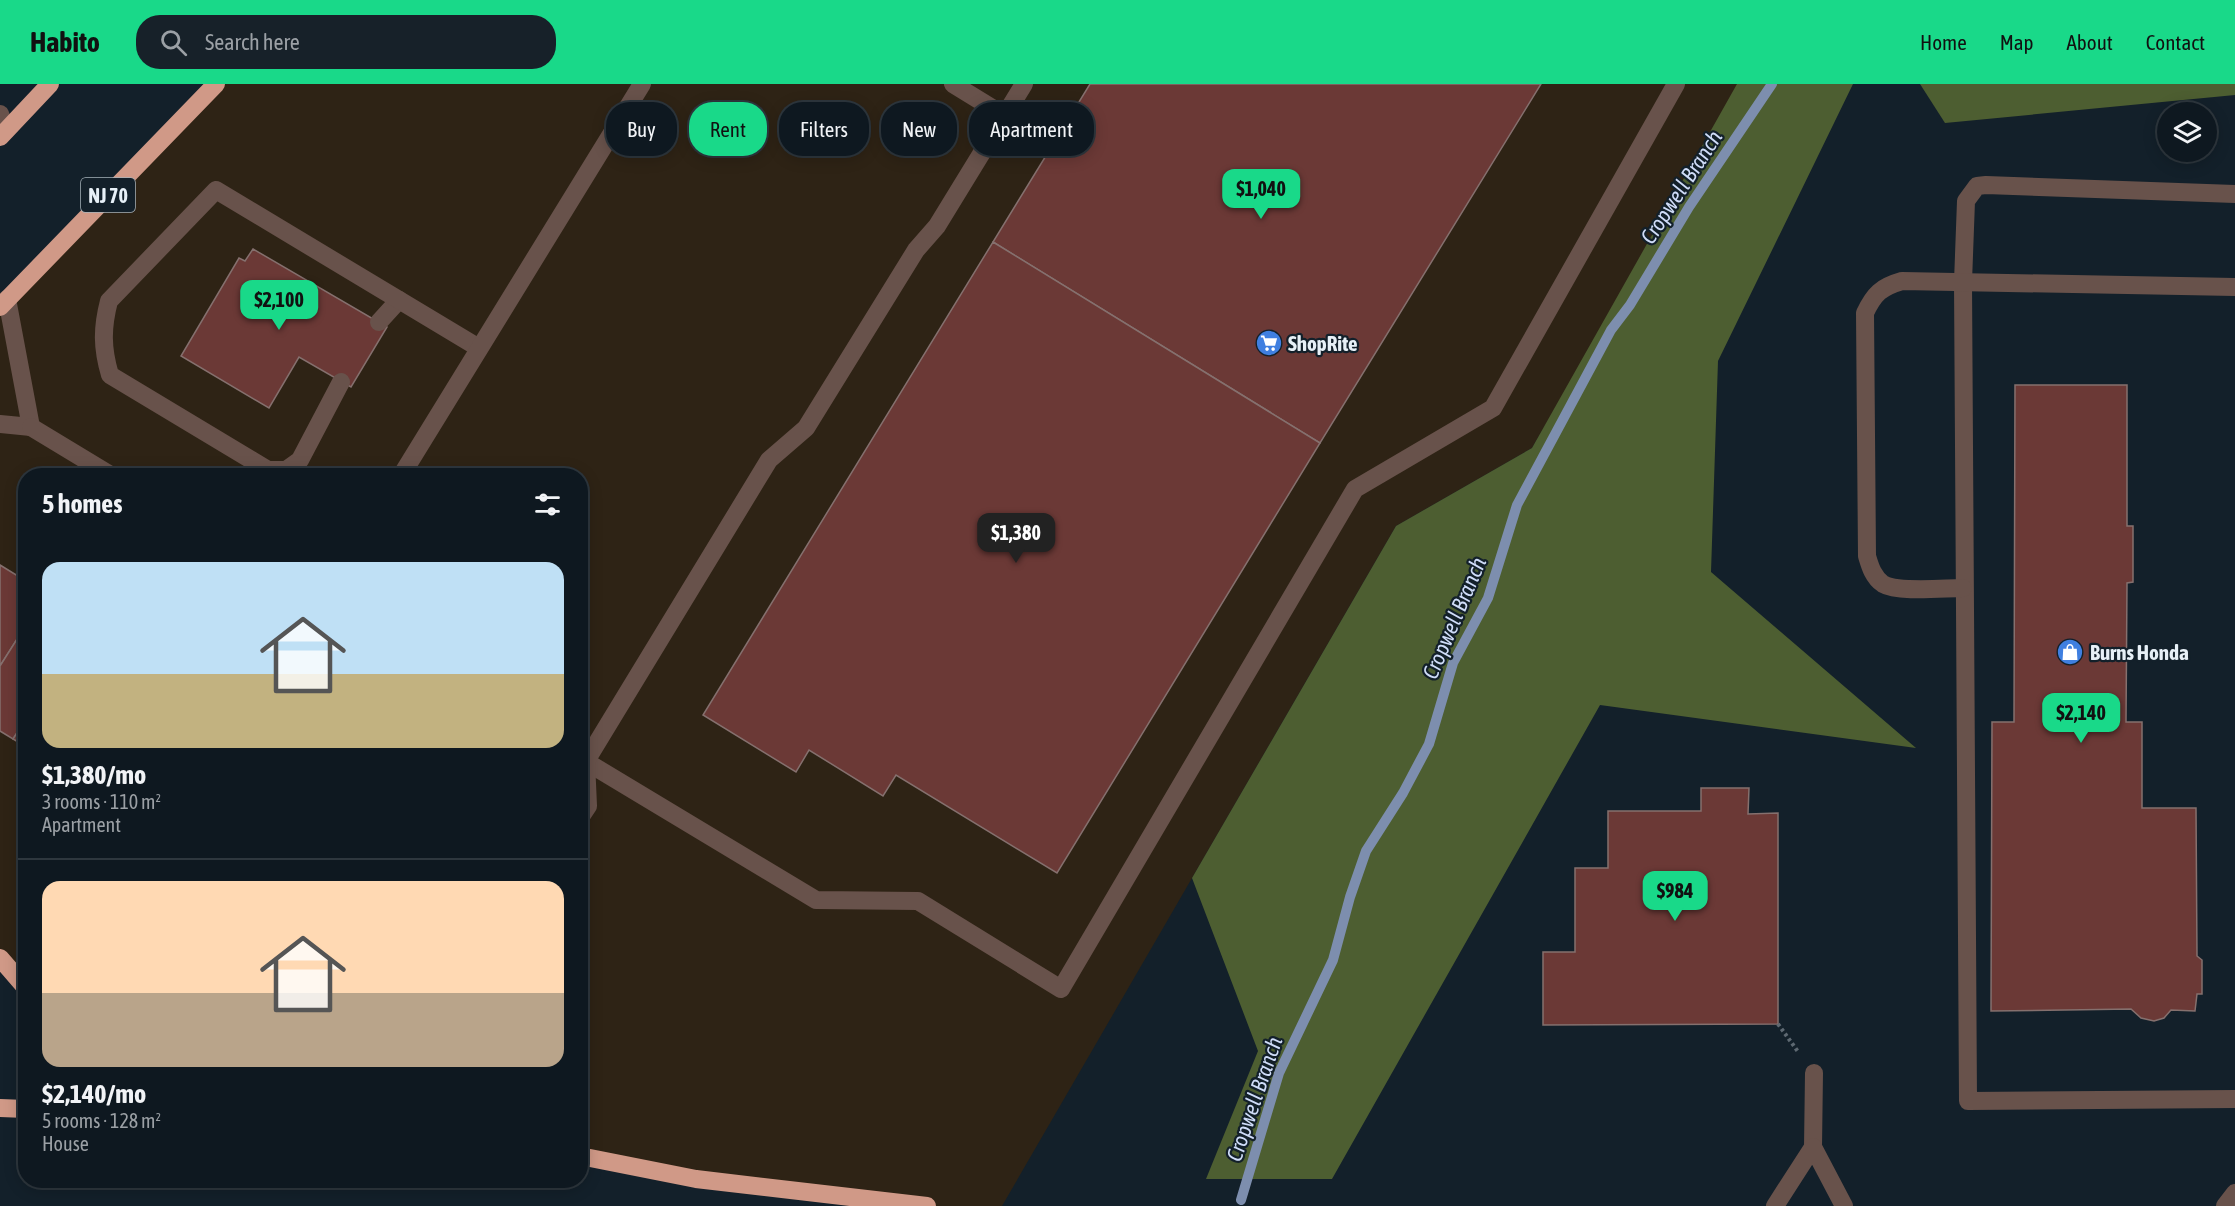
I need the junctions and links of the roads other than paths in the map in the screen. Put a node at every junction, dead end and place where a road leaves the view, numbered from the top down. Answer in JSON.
{"nodes":[{"id":1,"x":50,"y":84,"type":"edge"},
{"id":2,"x":216,"y":84,"type":"edge"},
{"id":3,"x":642,"y":84,"type":"edge"},
{"id":4,"x":953,"y":84,"type":"edge"},
{"id":5,"x":1024,"y":84,"type":"edge"},
{"id":6,"x":1676,"y":84,"type":"edge"},
{"id":7,"x":982,"y":102,"type":"edge"},
{"id":8,"x":1013,"y":102,"type":"edge"},
{"id":9,"x":2,"y":127,"type":"edge"},
{"id":10,"x":981,"y":156,"type":"edge"},
{"id":11,"x":2235,"y":194,"type":"edge"},
{"id":12,"x":1963,"y":282,"type":"junction"},
{"id":13,"x":2235,"y":287,"type":"edge"},
{"id":14,"x":399,"y":300,"type":"junction"},
{"id":15,"x":4,"y":303,"type":"edge"},
{"id":16,"x":379,"y":322,"type":"dead end"},
{"id":17,"x":479,"y":348,"type":"junction"},
{"id":18,"x":341,"y":382,"type":"dead end"},
{"id":19,"x":0,"y":424,"type":"edge"},
{"id":20,"x":31,"y":427,"type":"junction"},
{"id":21,"x":99,"y":468,"type":"edge"},
{"id":22,"x":265,"y":468,"type":"edge"},
{"id":23,"x":289,"y":468,"type":"edge"},
{"id":24,"x":406,"y":468,"type":"edge"},
{"id":25,"x":1963,"y":588,"type":"junction"},
{"id":26,"x":588,"y":751,"type":"edge"},
{"id":27,"x":588,"y":762,"type":"edge"},
{"id":28,"x":0,"y":958,"type":"edge"},
{"id":29,"x":18,"y":979,"type":"edge"},
{"id":30,"x":1814,"y":1073,"type":"road end"},
{"id":31,"x":2235,"y":1099,"type":"edge"},
{"id":32,"x":0,"y":1108,"type":"edge"},
{"id":33,"x":18,"y":1109,"type":"edge"},
{"id":34,"x":1813,"y":1148,"type":"junction"},
{"id":35,"x":588,"y":1158,"type":"edge"},
{"id":36,"x":2235,"y":1193,"type":"edge"},
{"id":37,"x":927,"y":1206,"type":"edge"},
{"id":38,"x":1774,"y":1206,"type":"edge"},
{"id":39,"x":1844,"y":1206,"type":"edge"},
{"id":40,"x":2225,"y":1206,"type":"edge"}],
"edges":[{"from":1,"to":9,"type":"highway"},
{"from":2,"to":15,"type":"highway","number":"NJ 70"},
{"from":3,"to":17,"type":"lane"},
{"from":4,"to":7,"type":"lane"},
{"from":5,"to":8,"type":"lane"},
{"from":6,"to":27,"type":"lane"},
{"from":10,"to":26,"type":"lane"},
{"from":11,"to":12,"type":"lane"},
{"from":12,"to":13,"type":"lane"},
{"from":12,"to":25,"type":"lane"},
{"from":12,"to":25,"type":"lane"},
{"from":14,"to":16,"type":"lane"},
{"from":14,"to":17,"type":"lane"},
{"from":14,"to":22,"type":"lane"},
{"from":15,"to":20,"type":"lane"},
{"from":17,"to":24,"type":"lane"},
{"from":18,"to":23,"type":"lane"},
{"from":19,"to":20,"type":"lane"},
{"from":20,"to":21,"type":"lane"},
{"from":25,"to":31,"type":"lane"},
{"from":28,"to":29,"type":"highway"},
{"from":30,"to":34,"type":"lane"},
{"from":32,"to":33,"type":"highway"},
{"from":34,"to":38,"type":"lane"},
{"from":34,"to":39,"type":"lane"},
{"from":35,"to":37,"type":"highway"},
{"from":36,"to":40,"type":"lane"}]}
